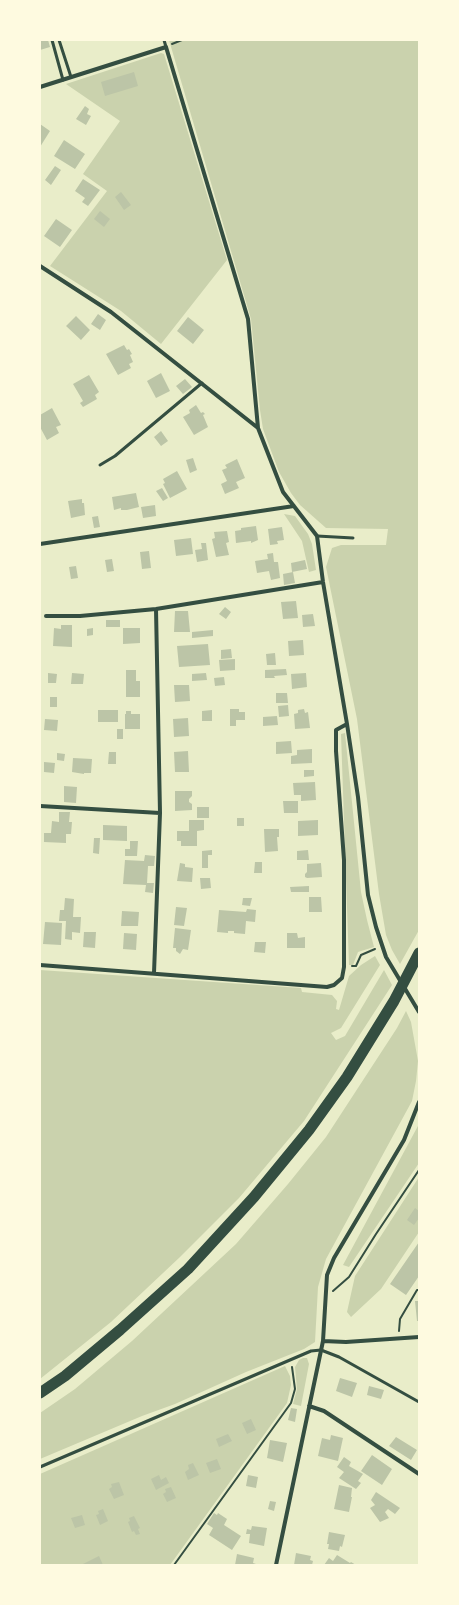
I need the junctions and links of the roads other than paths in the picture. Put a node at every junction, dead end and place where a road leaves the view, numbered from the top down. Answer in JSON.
{"nodes":[{"id":1,"x":52,"y":40,"type":"edge"},
{"id":2,"x":58,"y":40,"type":"edge"},
{"id":3,"x":164,"y":40,"type":"edge"},
{"id":4,"x":166,"y":47,"type":"junction"},
{"id":5,"x":71,"y":77,"type":"junction"},
{"id":6,"x":63,"y":80,"type":"junction"},
{"id":7,"x":40,"y":87,"type":"edge"},
{"id":8,"x":40,"y":266,"type":"edge"},
{"id":9,"x":202,"y":383,"type":"junction"},
{"id":10,"x":258,"y":428,"type":"junction"},
{"id":11,"x":100,"y":465,"type":"dead end"},
{"id":12,"x":294,"y":506,"type":"junction"},
{"id":13,"x":317,"y":536,"type":"junction"},
{"id":14,"x":353,"y":538,"type":"dead end"},
{"id":15,"x":40,"y":544,"type":"edge"},
{"id":16,"x":323,"y":582,"type":"junction"},
{"id":17,"x":156,"y":609,"type":"junction"},
{"id":18,"x":46,"y":616,"type":"dead end"},
{"id":19,"x":347,"y":724,"type":"junction"},
{"id":20,"x":40,"y":806,"type":"edge"},
{"id":21,"x":160,"y":813,"type":"junction"},
{"id":22,"x":419,"y":953,"type":"edge"},
{"id":23,"x":40,"y":965,"type":"edge"},
{"id":24,"x":154,"y":973,"type":"junction"},
{"id":25,"x":419,"y":1012,"type":"edge"},
{"id":26,"x":419,"y":1102,"type":"edge"},
{"id":27,"x":419,"y":1337,"type":"edge"},
{"id":28,"x":323,"y":1340,"type":"junction"},
{"id":29,"x":321,"y":1350,"type":"junction"},
{"id":30,"x":40,"y":1393,"type":"edge"},
{"id":31,"x":419,"y":1402,"type":"edge"},
{"id":32,"x":309,"y":1406,"type":"junction"},
{"id":33,"x":40,"y":1467,"type":"edge"},
{"id":34,"x":419,"y":1474,"type":"edge"},
{"id":35,"x":276,"y":1565,"type":"edge"}],
"edges":[{"from":1,"to":6,"type":"lane"},
{"from":2,"to":5,"type":"lane"},
{"from":3,"to":4,"type":"lane"},
{"from":4,"to":5,"type":"street"},
{"from":4,"to":10,"type":"street"},
{"from":5,"to":6,"type":"street"},
{"from":6,"to":7,"type":"street"},
{"from":8,"to":9,"type":"street"},
{"from":9,"to":10,"type":"street"},
{"from":9,"to":11,"type":"lane"},
{"from":10,"to":12,"type":"street"},
{"from":12,"to":13,"type":"street"},
{"from":12,"to":15,"type":"street"},
{"from":13,"to":14,"type":"lane"},
{"from":13,"to":16,"type":"street"},
{"from":16,"to":17,"type":"street"},
{"from":16,"to":19,"type":"street"},
{"from":17,"to":18,"type":"street"},
{"from":17,"to":21,"type":"street"},
{"from":19,"to":24,"type":"street"},
{"from":19,"to":25,"type":"street"},
{"from":20,"to":21,"type":"street"},
{"from":21,"to":24,"type":"street"},
{"from":22,"to":30,"type":"highway"},
{"from":23,"to":24,"type":"street"},
{"from":26,"to":28,"type":"street"},
{"from":27,"to":28,"type":"street"},
{"from":28,"to":29,"type":"street"},
{"from":29,"to":31,"type":"lane"},
{"from":29,"to":32,"type":"street"},
{"from":29,"to":33,"type":"lane"},
{"from":32,"to":34,"type":"street"},
{"from":32,"to":35,"type":"street"}]}
